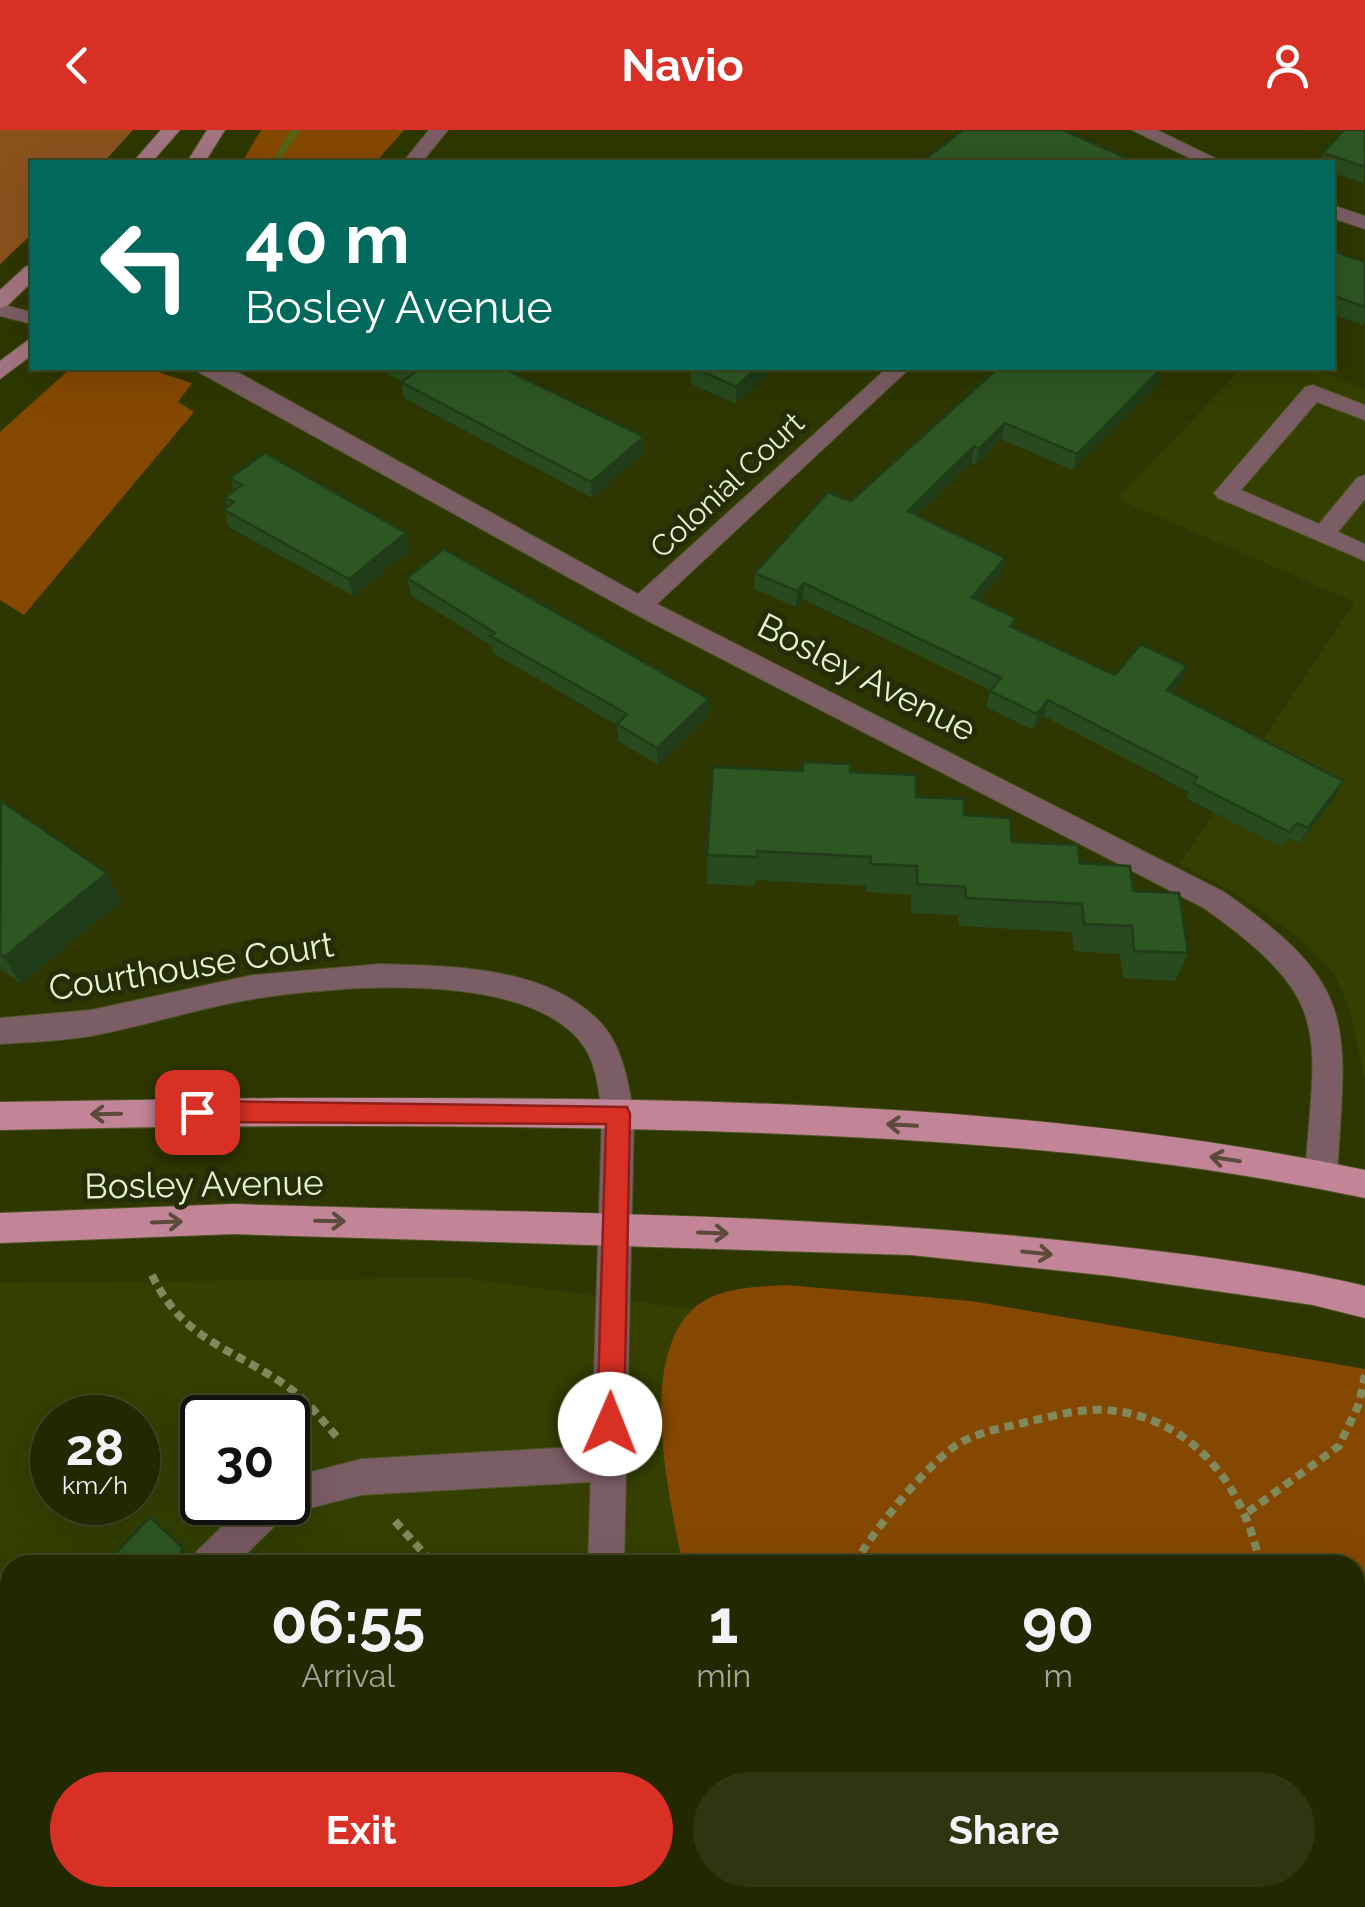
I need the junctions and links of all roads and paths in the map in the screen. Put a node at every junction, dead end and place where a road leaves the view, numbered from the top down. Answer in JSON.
{"nodes":[{"id":1,"x":170,"y":130,"type":"edge"},
{"id":2,"x":216,"y":130,"type":"edge"},
{"id":3,"x":440,"y":130,"type":"edge"},
{"id":4,"x":1141,"y":130,"type":"edge"},
{"id":5,"x":144,"y":160,"type":"edge"},
{"id":6,"x":197,"y":160,"type":"edge"},
{"id":7,"x":414,"y":160,"type":"edge"},
{"id":8,"x":1208,"y":160,"type":"edge"},
{"id":9,"x":1335,"y":212,"type":"edge"},
{"id":10,"x":1365,"y":223,"type":"edge"},
{"id":11,"x":30,"y":273,"type":"edge"},
{"id":12,"x":0,"y":302,"type":"edge"},
{"id":13,"x":0,"y":310,"type":"edge"},
{"id":14,"x":30,"y":318,"type":"edge"},
{"id":15,"x":30,"y":346,"type":"edge"},
{"id":16,"x":897,"y":370,"type":"edge"},
{"id":17,"x":0,"y":372,"type":"edge"},
{"id":18,"x":237,"y":373,"type":"edge"},
{"id":19,"x":1365,"y":413,"type":"edge"},
{"id":20,"x":1365,"y":483,"type":"edge"},
{"id":21,"x":1323,"y":535,"type":"junction"},
{"id":22,"x":1365,"y":553,"type":"edge"},
{"id":23,"x":640,"y":606,"type":"junction"},
{"id":24,"x":0,"y":1031,"type":"edge"},
{"id":25,"x":618,"y":1114,"type":"junction"},
{"id":26,"x":0,"y":1116,"type":"edge"},
{"id":27,"x":1321,"y":1174,"type":"junction"},
{"id":28,"x":1365,"y":1184,"type":"edge"},
{"id":29,"x":0,"y":1228,"type":"edge"},
{"id":30,"x":616,"y":1229,"type":"junction"},
{"id":31,"x":152,"y":1274,"type":"dead end"},
{"id":32,"x":1365,"y":1302,"type":"edge"},
{"id":33,"x":1365,"y":1375,"type":"edge"},
{"id":34,"x":609,"y":1463,"type":"junction"},
{"id":35,"x":362,"y":1477,"type":"junction"},
{"id":36,"x":310,"y":1490,"type":"edge"},
{"id":37,"x":1248,"y":1512,"type":"junction"},
{"id":38,"x":250,"y":1525,"type":"edge"},
{"id":39,"x":219,"y":1555,"type":"edge"},
{"id":40,"x":425,"y":1555,"type":"edge"},
{"id":41,"x":606,"y":1555,"type":"edge"},
{"id":42,"x":859,"y":1555,"type":"edge"},
{"id":43,"x":1259,"y":1555,"type":"edge"}],
"edges":[{"from":1,"to":5,"type":"main road"},
{"from":2,"to":6,"type":"main road"},
{"from":3,"to":7,"type":"street"},
{"from":4,"to":8,"type":"street"},
{"from":9,"to":10,"type":"street"},
{"from":11,"to":12,"type":"main road"},
{"from":13,"to":14,"type":"street"},
{"from":15,"to":17,"type":"main road"},
{"from":16,"to":23,"type":"street","name":"Colonial Court"},
{"from":18,"to":23,"type":"street","name":"Bosley Avenue"},
{"from":19,"to":21,"type":"street"},
{"from":20,"to":21,"type":"street"},
{"from":21,"to":22,"type":"street"},
{"from":23,"to":27,"type":"street","name":"Bosley Avenue"},
{"from":24,"to":25,"type":"street","name":"Courthouse Court"},
{"from":25,"to":26,"type":"main road","name":"Bosley Avenue","one_way":true},
{"from":27,"to":25,"type":"main road","name":"Bosley Avenue","one_way":true},
{"from":25,"to":30,"type":"street","name":"Courthouse Court"},
{"from":27,"to":28,"type":"main road","name":"Bosley Avenue"},
{"from":29,"to":30,"type":"main road","name":"Bosley Avenue","one_way":true},
{"from":30,"to":32,"type":"main road","name":"Bosley Avenue","one_way":true},
{"from":30,"to":34,"type":"street","name":"Courthouse Court"},
{"from":31,"to":35,"type":"path"},
{"from":33,"to":37,"type":"path"},
{"from":34,"to":35,"type":"street"},
{"from":34,"to":41,"type":"street","name":"Courthouse Court"},
{"from":35,"to":36,"type":"street"},
{"from":35,"to":40,"type":"path"},
{"from":37,"to":42,"type":"path"},
{"from":37,"to":43,"type":"path"},
{"from":38,"to":39,"type":"street"}]}
